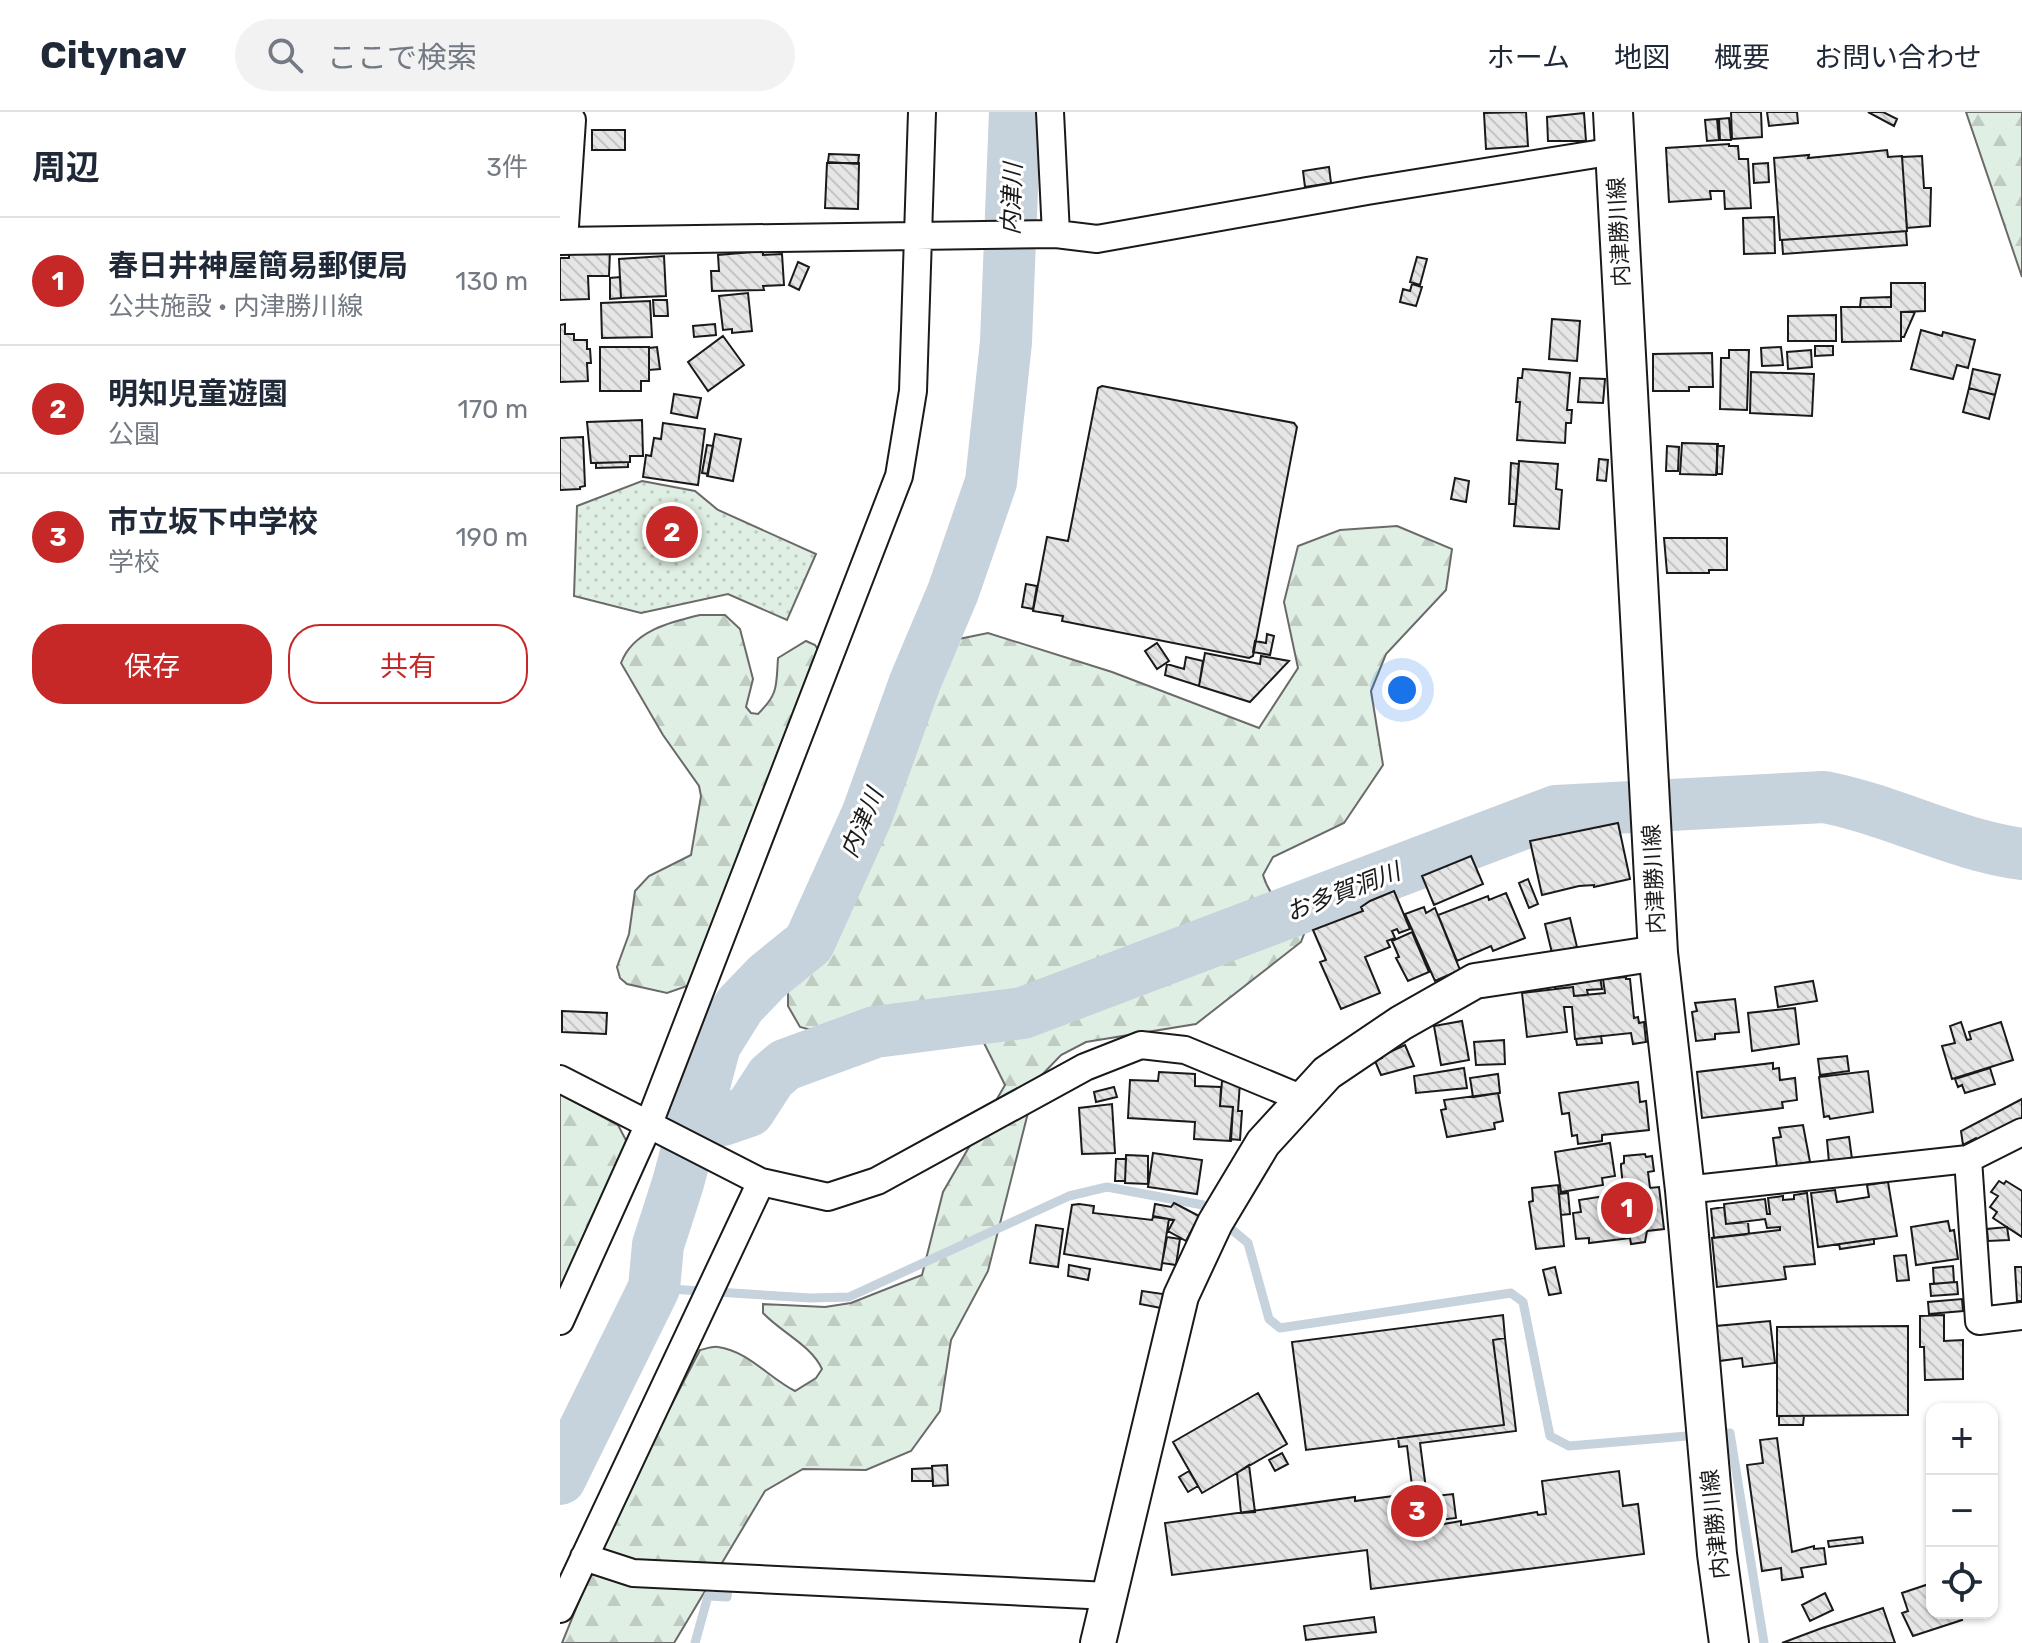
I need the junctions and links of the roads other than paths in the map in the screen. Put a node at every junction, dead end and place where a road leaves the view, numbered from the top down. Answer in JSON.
{"nodes":[{"id":1,"x":922,"y":112,"type":"edge"},
{"id":2,"x":1050,"y":112,"type":"edge"},
{"id":3,"x":1613,"y":112,"type":"edge"},
{"id":4,"x":560,"y":119,"type":"edge"},
{"id":5,"x":1615,"y":151,"type":"junction"},
{"id":6,"x":1056,"y":234,"type":"junction"},
{"id":7,"x":919,"y":235,"type":"junction"},
{"id":8,"x":562,"y":241,"type":"edge"},
{"id":9,"x":1658,"y":953,"type":"junction"},
{"id":10,"x":560,"y":1079,"type":"edge"},
{"id":11,"x":1303,"y":1099,"type":"junction"},
{"id":12,"x":648,"y":1126,"type":"junction"},
{"id":13,"x":2022,"y":1132,"type":"edge"},
{"id":14,"x":1968,"y":1159,"type":"junction"},
{"id":15,"x":761,"y":1182,"type":"junction"},
{"id":16,"x":1685,"y":1190,"type":"junction"},
{"id":17,"x":2022,"y":1316,"type":"edge"},
{"id":18,"x":560,"y":1321,"type":"edge"},
{"id":19,"x":584,"y":1557,"type":"junction"},
{"id":20,"x":1109,"y":1596,"type":"junction"},
{"id":21,"x":560,"y":1609,"type":"edge"},
{"id":22,"x":1098,"y":1643,"type":"edge"},
{"id":23,"x":1729,"y":1643,"type":"edge"}],
"edges":[{"from":1,"to":7,"type":"street"},
{"from":2,"to":6,"type":"street"},
{"from":3,"to":5,"type":"main road","name":"内津勝川線"},
{"from":4,"to":8,"type":"street"},
{"from":5,"to":6,"type":"street"},
{"from":5,"to":9,"type":"main road","name":"内津勝川線"},
{"from":6,"to":7,"type":"street"},
{"from":7,"to":8,"type":"street"},
{"from":7,"to":12,"type":"street"},
{"from":9,"to":11,"type":"street"},
{"from":9,"to":16,"type":"main road","name":"内津勝川線"},
{"from":10,"to":12,"type":"street"},
{"from":11,"to":15,"type":"street"},
{"from":11,"to":20,"type":"street"},
{"from":12,"to":15,"type":"street"},
{"from":12,"to":18,"type":"street"},
{"from":13,"to":14,"type":"street"},
{"from":14,"to":16,"type":"street"},
{"from":14,"to":17,"type":"street"},
{"from":15,"to":19,"type":"street"},
{"from":16,"to":23,"type":"main road","name":"内津勝川線"},
{"from":19,"to":20,"type":"street"},
{"from":19,"to":21,"type":"street"},
{"from":20,"to":22,"type":"street"}]}
